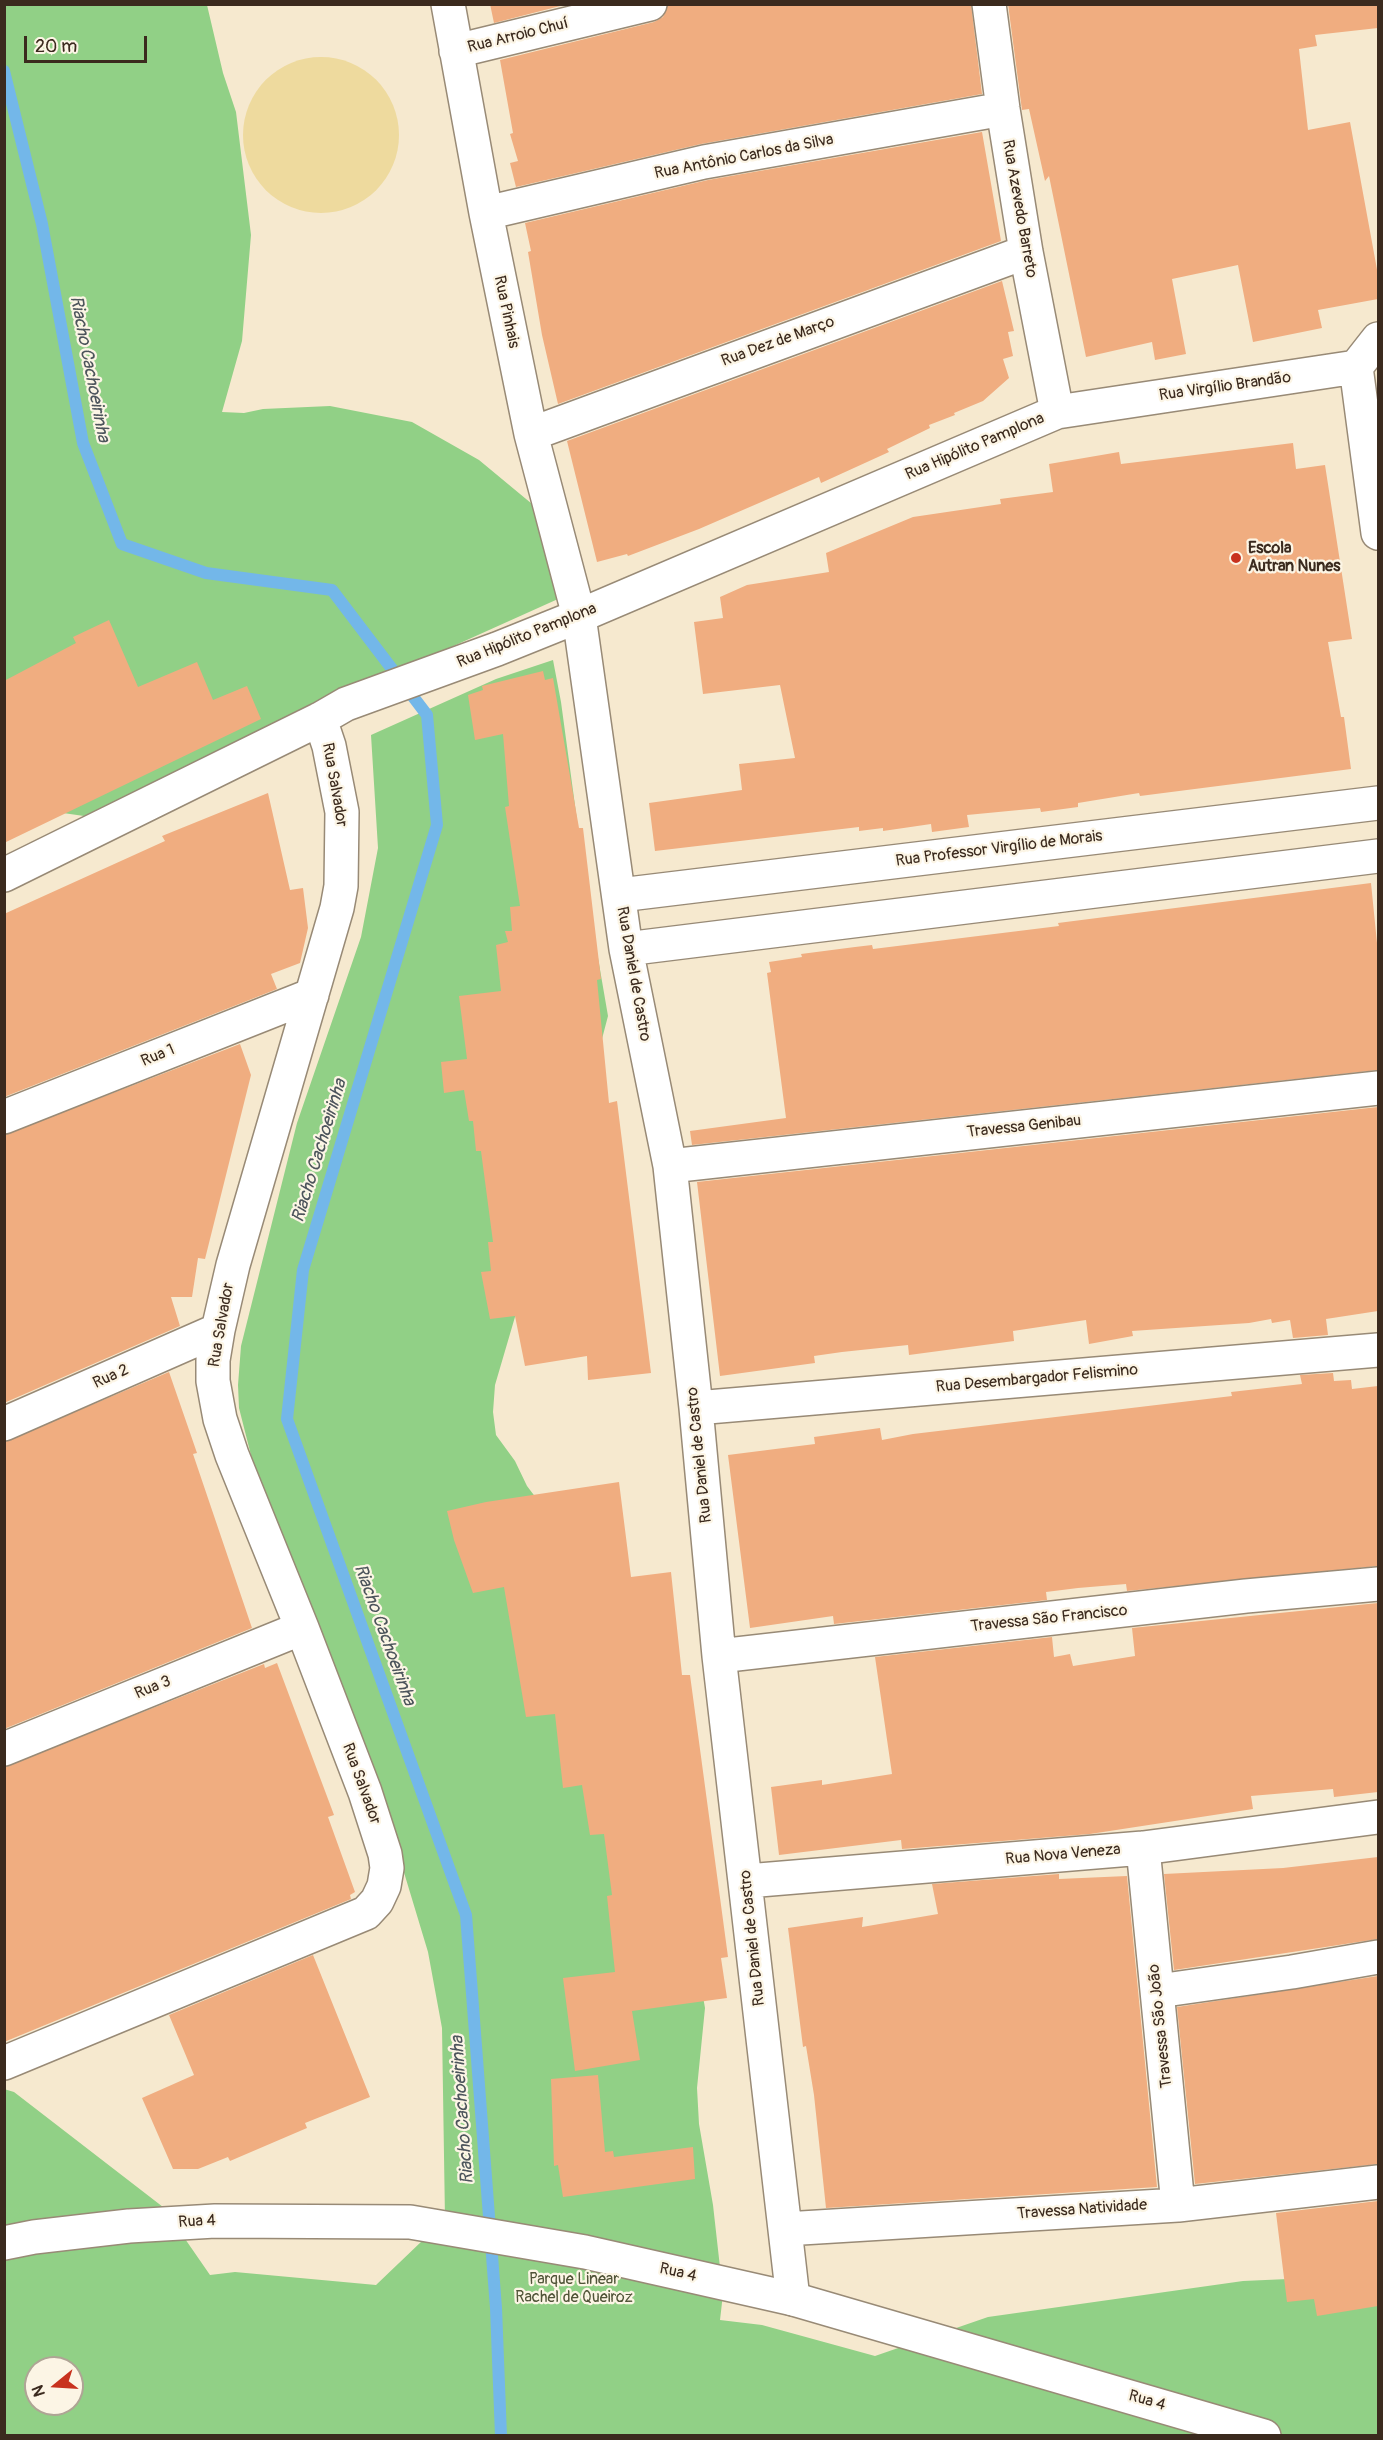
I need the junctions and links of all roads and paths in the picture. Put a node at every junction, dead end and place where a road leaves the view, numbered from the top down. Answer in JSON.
{"nodes":[{"id":1,"x":448,"y":4,"type":"edge"},
{"id":2,"x":650,"y":4,"type":"edge"},
{"id":3,"x":989,"y":4,"type":"edge"},
{"id":4,"x":456,"y":51,"type":"junction"},
{"id":5,"x":1003,"y":109,"type":"junction"},
{"id":6,"x":486,"y":213,"type":"junction"},
{"id":7,"x":1026,"y":252,"type":"junction"},
{"id":8,"x":1378,"y":339,"type":"edge"},
{"id":9,"x":1356,"y":367,"type":"junction"},
{"id":10,"x":1057,"y":412,"type":"junction"},
{"id":11,"x":531,"y":434,"type":"junction"},
{"id":12,"x":1378,"y":533,"type":"edge"},
{"id":13,"x":579,"y":616,"type":"junction"},
{"id":14,"x":333,"y":711,"type":"junction"},
{"id":15,"x":1378,"y":803,"type":"edge"},
{"id":16,"x":1378,"y":856,"type":"edge"},
{"id":17,"x":4,"y":875,"type":"edge"},
{"id":18,"x":620,"y":895,"type":"junction"},
{"id":19,"x":626,"y":949,"type":"junction"},
{"id":20,"x":312,"y":995,"type":"junction"},
{"id":21,"x":1378,"y":1088,"type":"edge"},
{"id":22,"x":4,"y":1117,"type":"edge"},
{"id":23,"x":670,"y":1166,"type":"junction"},
{"id":24,"x":218,"y":1330,"type":"junction"},
{"id":25,"x":1378,"y":1350,"type":"edge"},
{"id":26,"x":696,"y":1408,"type":"junction"},
{"id":27,"x":4,"y":1424,"type":"edge"},
{"id":28,"x":1378,"y":1584,"type":"edge"},
{"id":29,"x":302,"y":1628,"type":"junction"},
{"id":30,"x":720,"y":1656,"type":"junction"},
{"id":31,"x":4,"y":1749,"type":"edge"},
{"id":32,"x":1378,"y":1817,"type":"edge"},
{"id":33,"x":1143,"y":1848,"type":"junction"},
{"id":34,"x":747,"y":1881,"type":"junction"},
{"id":35,"x":1378,"y":1957,"type":"edge"},
{"id":36,"x":1158,"y":1991,"type":"junction"},
{"id":37,"x":4,"y":2063,"type":"edge"},
{"id":38,"x":1378,"y":2182,"type":"edge"},
{"id":39,"x":1178,"y":2205,"type":"junction"},
{"id":40,"x":785,"y":2229,"type":"junction"},
{"id":41,"x":4,"y":2243,"type":"edge"},
{"id":42,"x":793,"y":2299,"type":"junction"},
{"id":43,"x":1264,"y":2436,"type":"edge"}],
"edges":[{"from":1,"to":4,"type":"street","name":"Rua Pinhais"},
{"from":2,"to":4,"type":"street","name":"Rua Arroio Chuí"},
{"from":3,"to":5,"type":"street","name":"Rua Azevedo Barreto"},
{"from":4,"to":6,"type":"street","name":"Rua Pinhais"},
{"from":5,"to":6,"type":"street","name":"Rua Antônio Carlos da Silva"},
{"from":5,"to":7,"type":"street","name":"Rua Azevedo Barreto"},
{"from":6,"to":11,"type":"street","name":"Rua Pinhais"},
{"from":7,"to":10,"type":"street","name":"Rua Azevedo Barreto"},
{"from":7,"to":11,"type":"street","name":"Rua Dez de Março"},
{"from":8,"to":9,"type":"street"},
{"from":9,"to":10,"type":"street","name":"Rua Virgílio Brandão"},
{"from":9,"to":12,"type":"street"},
{"from":10,"to":13,"type":"street","name":"Rua Hipólito Pamplona"},
{"from":11,"to":13,"type":"street","name":"Rua Pinhais"},
{"from":13,"to":14,"type":"street","name":"Rua Hipólito Pamplona"},
{"from":13,"to":18,"type":"street","name":"Rua Daniel de Castro"},
{"from":14,"to":17,"type":"street","name":"Rua Hipólito Pamplona"},
{"from":14,"to":20,"type":"street","name":"Rua Salvador"},
{"from":15,"to":18,"type":"street","name":"Rua Professor Virgílio de Morais"},
{"from":16,"to":19,"type":"street"},
{"from":18,"to":19,"type":"street","name":"Rua Daniel de Castro"},
{"from":19,"to":23,"type":"street","name":"Rua Daniel de Castro"},
{"from":20,"to":22,"type":"street","name":"Rua 1"},
{"from":20,"to":24,"type":"street","name":"Rua Salvador"},
{"from":21,"to":23,"type":"street","name":"Travessa Genibau"},
{"from":23,"to":26,"type":"street","name":"Rua Daniel de Castro"},
{"from":24,"to":27,"type":"street","name":"Rua 2"},
{"from":24,"to":29,"type":"street","name":"Rua Salvador"},
{"from":25,"to":26,"type":"street","name":"Rua Desembargador Felismino"},
{"from":26,"to":30,"type":"street","name":"Rua Daniel de Castro"},
{"from":28,"to":30,"type":"street","name":"Travessa São Francisco"},
{"from":29,"to":31,"type":"street","name":"Rua 3"},
{"from":29,"to":37,"type":"street","name":"Rua Salvador"},
{"from":30,"to":34,"type":"street","name":"Rua Daniel de Castro"},
{"from":32,"to":33,"type":"street","name":"Rua Nova Veneza"},
{"from":33,"to":34,"type":"street","name":"Rua Nova Veneza"},
{"from":33,"to":36,"type":"street","name":"Travessa São João"},
{"from":34,"to":40,"type":"street","name":"Rua Daniel de Castro"},
{"from":35,"to":36,"type":"street"},
{"from":36,"to":39,"type":"street","name":"Travessa São João"},
{"from":38,"to":39,"type":"street","name":"Travessa Natividade"},
{"from":39,"to":40,"type":"street","name":"Travessa Natividade"},
{"from":40,"to":42,"type":"street","name":"Rua Daniel de Castro"},
{"from":41,"to":42,"type":"street","name":"Rua 4"},
{"from":42,"to":43,"type":"street","name":"Rua 4"}]}
